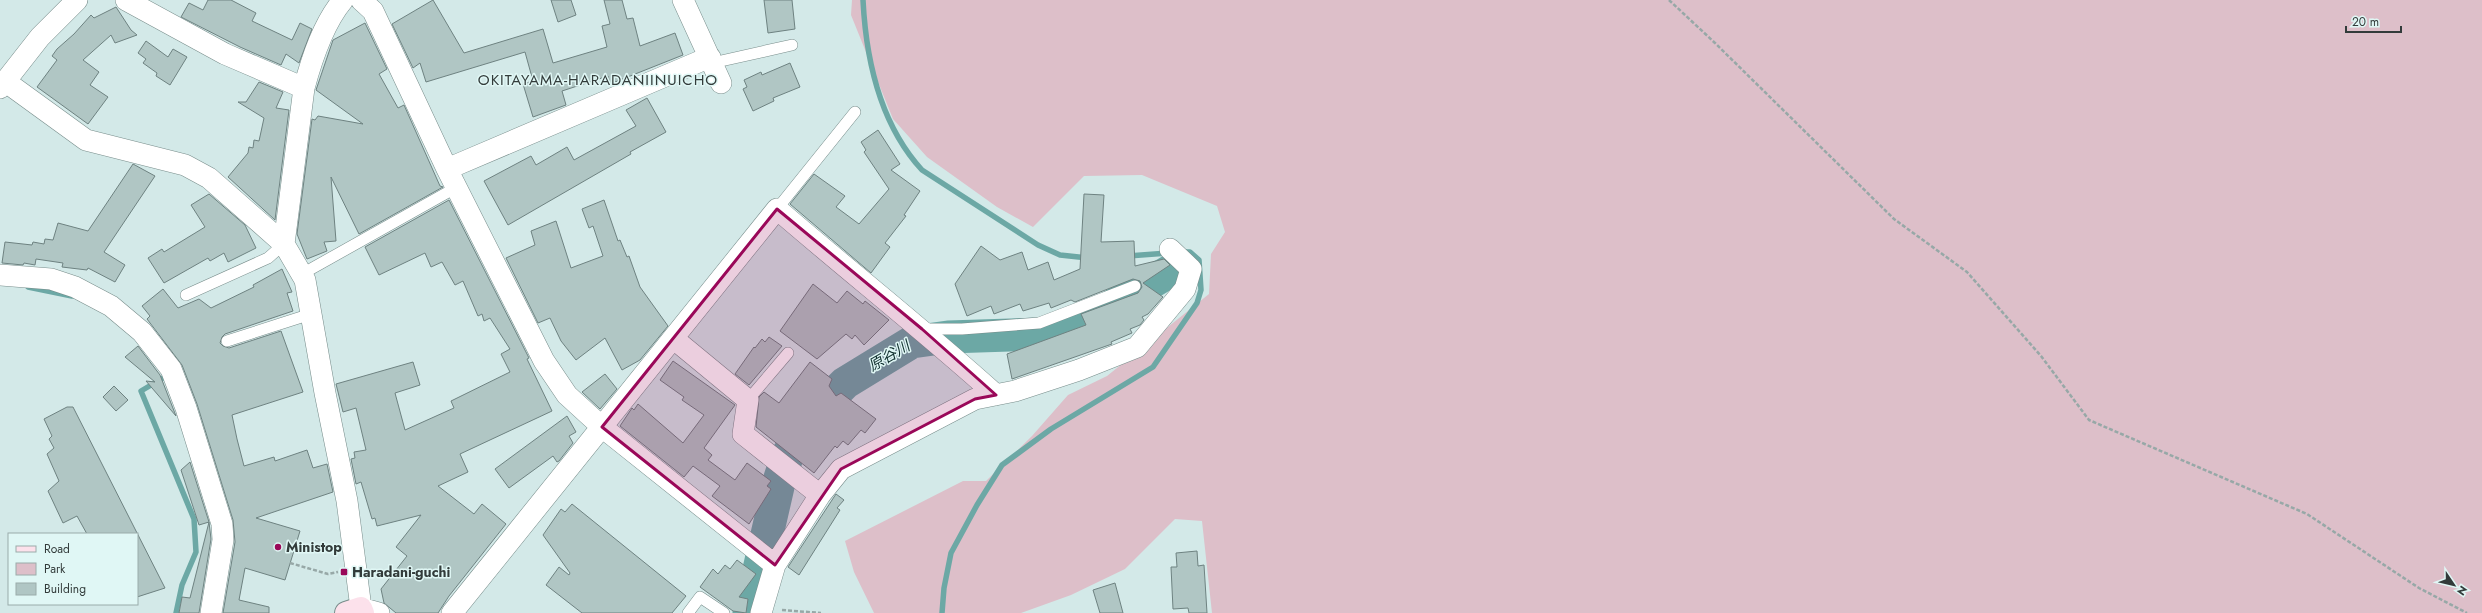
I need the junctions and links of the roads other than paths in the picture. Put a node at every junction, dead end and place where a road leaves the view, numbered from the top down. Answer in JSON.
{"nodes":[{"id":1,"x":77,"y":0,"type":"edge"},
{"id":2,"x":126,"y":0,"type":"edge"},
{"id":3,"x":361,"y":0,"type":"edge"},
{"id":4,"x":683,"y":0,"type":"edge"},
{"id":5,"x":334,"y":4,"type":"edge"},
{"id":6,"x":792,"y":45,"type":"dead end"},
{"id":7,"x":711,"y":60,"type":"junction"},
{"id":8,"x":721,"y":82,"type":"dead end"},
{"id":9,"x":3,"y":85,"type":"edge"},
{"id":10,"x":304,"y":88,"type":"junction"},
{"id":11,"x":855,"y":112,"type":"dead end"},
{"id":12,"x":452,"y":178,"type":"junction"},
{"id":13,"x":777,"y":209,"type":"junction"},
{"id":14,"x":284,"y":244,"type":"junction"},
{"id":15,"x":1170,"y":249,"type":"dead end"},
{"id":16,"x":302,"y":274,"type":"junction"},
{"id":17,"x":0,"y":275,"type":"edge"},
{"id":18,"x":1135,"y":286,"type":"dead end"},
{"id":19,"x":186,"y":295,"type":"dead end"},
{"id":20,"x":311,"y":314,"type":"junction"},
{"id":21,"x":922,"y":329,"type":"junction"},
{"id":22,"x":674,"y":339,"type":"junction"},
{"id":23,"x":227,"y":341,"type":"dead end"},
{"id":24,"x":788,"y":353,"type":"dead end"},
{"id":25,"x":996,"y":395,"type":"junction"},
{"id":26,"x":748,"y":400,"type":"junction"},
{"id":27,"x":602,"y":427,"type":"junction"},
{"id":28,"x":820,"y":495,"type":"junction"},
{"id":29,"x":775,"y":565,"type":"junction"},
{"id":30,"x":762,"y":610,"type":"edge"},
{"id":31,"x":362,"y":612,"type":"edge"},
{"id":32,"x":211,"y":613,"type":"edge"},
{"id":33,"x":452,"y":613,"type":"edge"},
{"id":34,"x":688,"y":613,"type":"edge"},
{"id":35,"x":724,"y":613,"type":"edge"}],
"edges":[{"from":1,"to":9,"type":"street"},
{"from":2,"to":10,"type":"street"},
{"from":3,"to":12,"type":"street"},
{"from":4,"to":7,"type":"street"},
{"from":5,"to":10,"type":"street"},
{"from":6,"to":7,"type":"lane"},
{"from":7,"to":8,"type":"street"},
{"from":7,"to":12,"type":"street"},
{"from":9,"to":14,"type":"street"},
{"from":10,"to":14,"type":"street"},
{"from":11,"to":13,"type":"lane"},
{"from":12,"to":16,"type":"lane"},
{"from":12,"to":27,"type":"street"},
{"from":13,"to":21,"type":"street"},
{"from":13,"to":22,"type":"street"},
{"from":14,"to":16,"type":"street"},
{"from":14,"to":19,"type":"lane"},
{"from":15,"to":25,"type":"street"},
{"from":16,"to":20,"type":"street"},
{"from":17,"to":32,"type":"street"},
{"from":18,"to":21,"type":"lane"},
{"from":20,"to":23,"type":"lane"},
{"from":20,"to":31,"type":"street"},
{"from":21,"to":25,"type":"street"},
{"from":22,"to":26,"type":"street"},
{"from":22,"to":27,"type":"street"},
{"from":24,"to":26,"type":"lane"},
{"from":25,"to":28,"type":"street"},
{"from":26,"to":28,"type":"street"},
{"from":27,"to":29,"type":"street"},
{"from":27,"to":33,"type":"street"},
{"from":28,"to":29,"type":"street"},
{"from":29,"to":30,"type":"street"},
{"from":34,"to":35,"type":"lane"}]}
